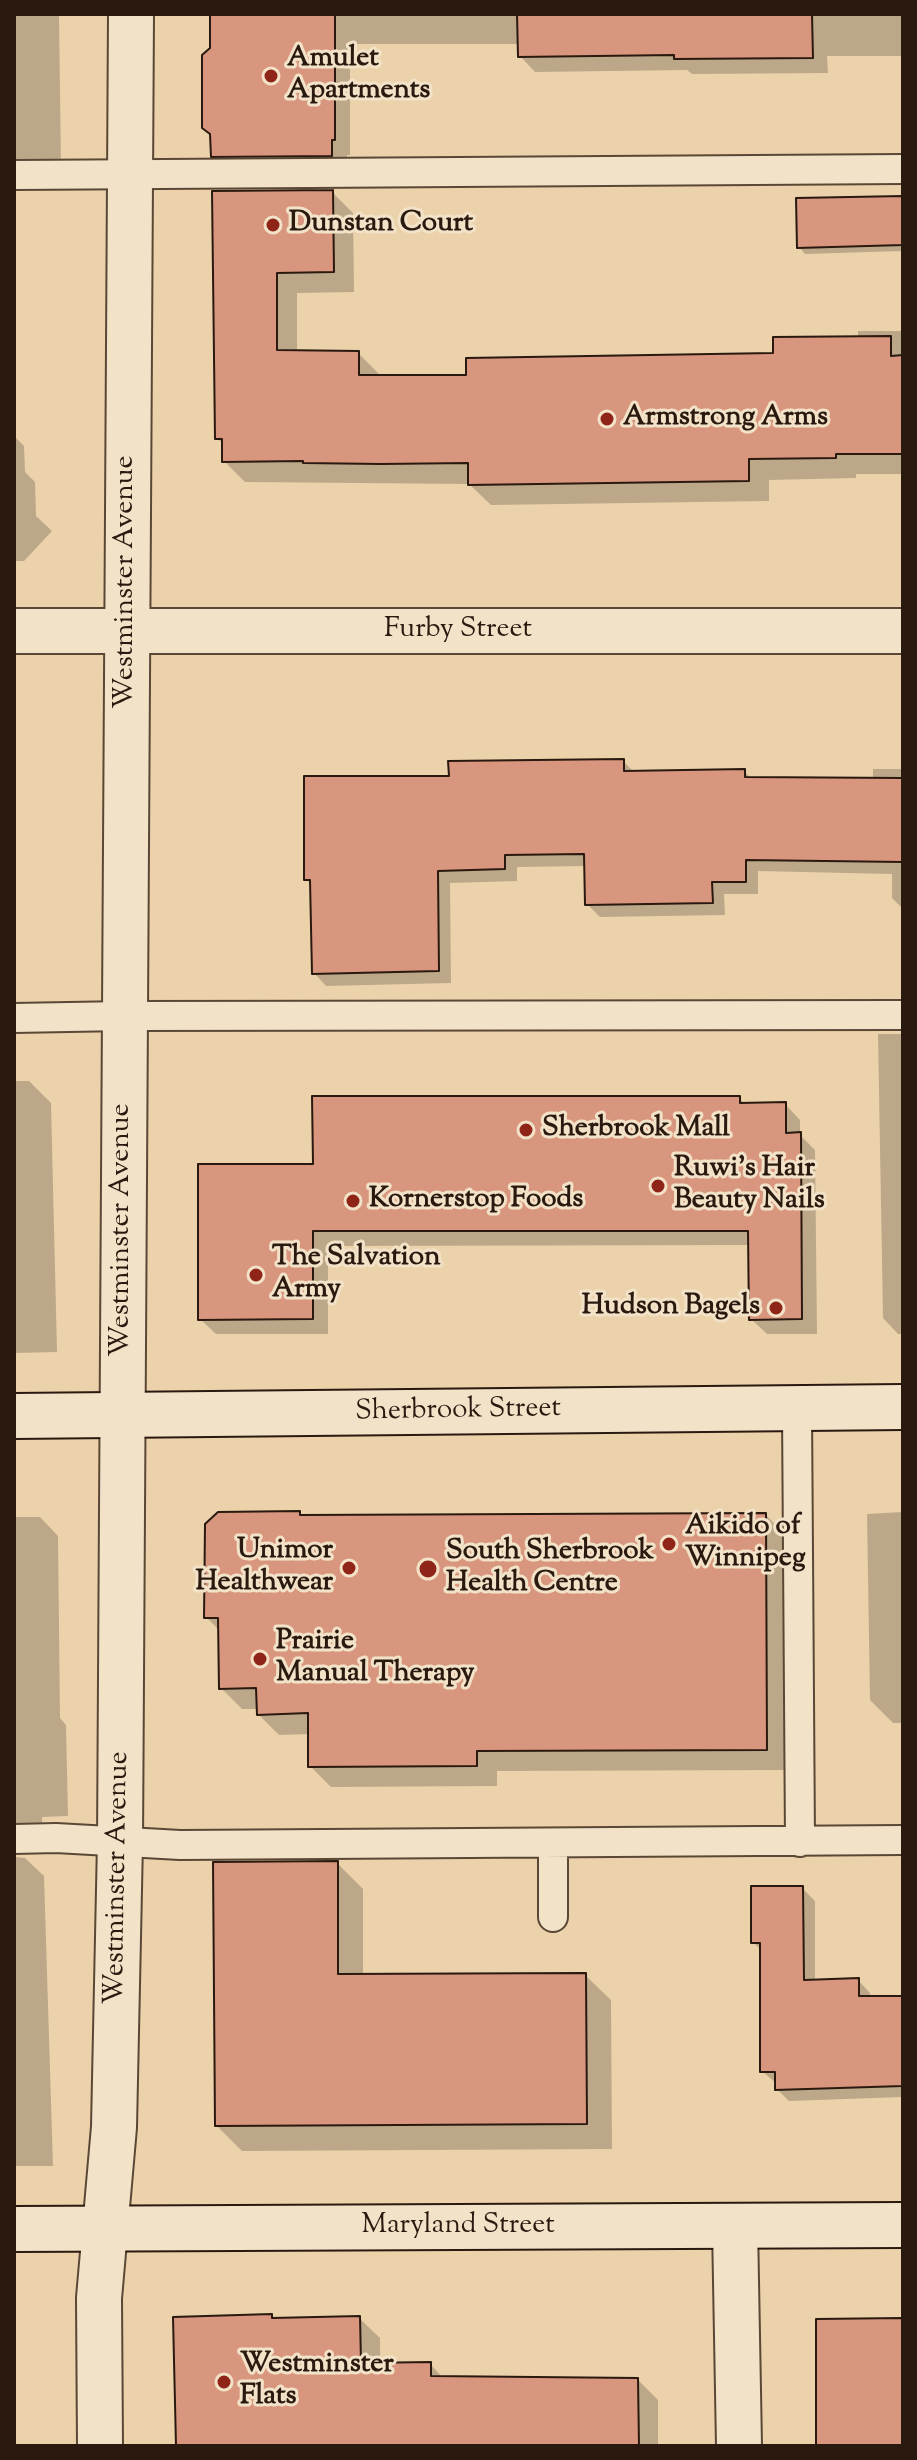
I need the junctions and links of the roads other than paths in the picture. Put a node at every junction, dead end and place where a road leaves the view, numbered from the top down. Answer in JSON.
{"nodes":[{"id":1,"x":131,"y":14,"type":"edge"},
{"id":2,"x":903,"y":169,"type":"edge"},
{"id":3,"x":131,"y":173,"type":"junction"},
{"id":4,"x":14,"y":175,"type":"edge"},
{"id":5,"x":14,"y":631,"type":"edge"},
{"id":6,"x":127,"y":631,"type":"junction"},
{"id":7,"x":903,"y":631,"type":"edge"},
{"id":8,"x":903,"y":1015,"type":"edge"},
{"id":9,"x":124,"y":1016,"type":"junction"},
{"id":10,"x":14,"y":1018,"type":"edge"},
{"id":11,"x":903,"y":1407,"type":"edge"},
{"id":12,"x":797,"y":1409,"type":"junction"},
{"id":13,"x":14,"y":1416,"type":"edge"},
{"id":14,"x":122,"y":1416,"type":"junction"},
{"id":15,"x":14,"y":1839,"type":"edge"},
{"id":16,"x":903,"y":1840,"type":"edge"},
{"id":17,"x":120,"y":1842,"type":"junction"},
{"id":18,"x":800,"y":1842,"type":"junction"},
{"id":19,"x":553,"y":1843,"type":"junction"},
{"id":20,"x":553,"y":1917,"type":"dead end"},
{"id":21,"x":903,"y":2225,"type":"edge"},
{"id":22,"x":735,"y":2226,"type":"junction"},
{"id":23,"x":106,"y":2228,"type":"junction"},
{"id":24,"x":14,"y":2229,"type":"edge"},
{"id":25,"x":100,"y":2446,"type":"edge"},
{"id":26,"x":739,"y":2446,"type":"edge"}],
"edges":[{"from":1,"to":3,"type":"street","name":"Westminster Avenue"},
{"from":2,"to":3,"type":"lane"},
{"from":3,"to":4,"type":"lane"},
{"from":3,"to":6,"type":"street","name":"Westminster Avenue"},
{"from":5,"to":6,"type":"street","name":"Furby Street"},
{"from":6,"to":7,"type":"street","name":"Furby Street"},
{"from":6,"to":9,"type":"street","name":"Westminster Avenue"},
{"from":8,"to":9,"type":"lane"},
{"from":9,"to":10,"type":"lane"},
{"from":9,"to":14,"type":"street","name":"Westminster Avenue"},
{"from":11,"to":12,"type":"street","name":"Sherbrook Street"},
{"from":12,"to":14,"type":"street","name":"Sherbrook Street"},
{"from":12,"to":18,"type":"lane"},
{"from":13,"to":14,"type":"street","name":"Sherbrook Street"},
{"from":14,"to":17,"type":"street","name":"Westminster Avenue"},
{"from":15,"to":17,"type":"lane"},
{"from":16,"to":18,"type":"lane"},
{"from":17,"to":19,"type":"lane"},
{"from":17,"to":23,"type":"street","name":"Westminster Avenue"},
{"from":18,"to":19,"type":"lane"},
{"from":19,"to":20,"type":"lane"},
{"from":21,"to":22,"type":"street","name":"Maryland Street"},
{"from":22,"to":23,"type":"street","name":"Maryland Street"},
{"from":22,"to":26,"type":"street"},
{"from":23,"to":24,"type":"street","name":"Maryland Street"},
{"from":23,"to":25,"type":"street","name":"Westminster Avenue"}]}
